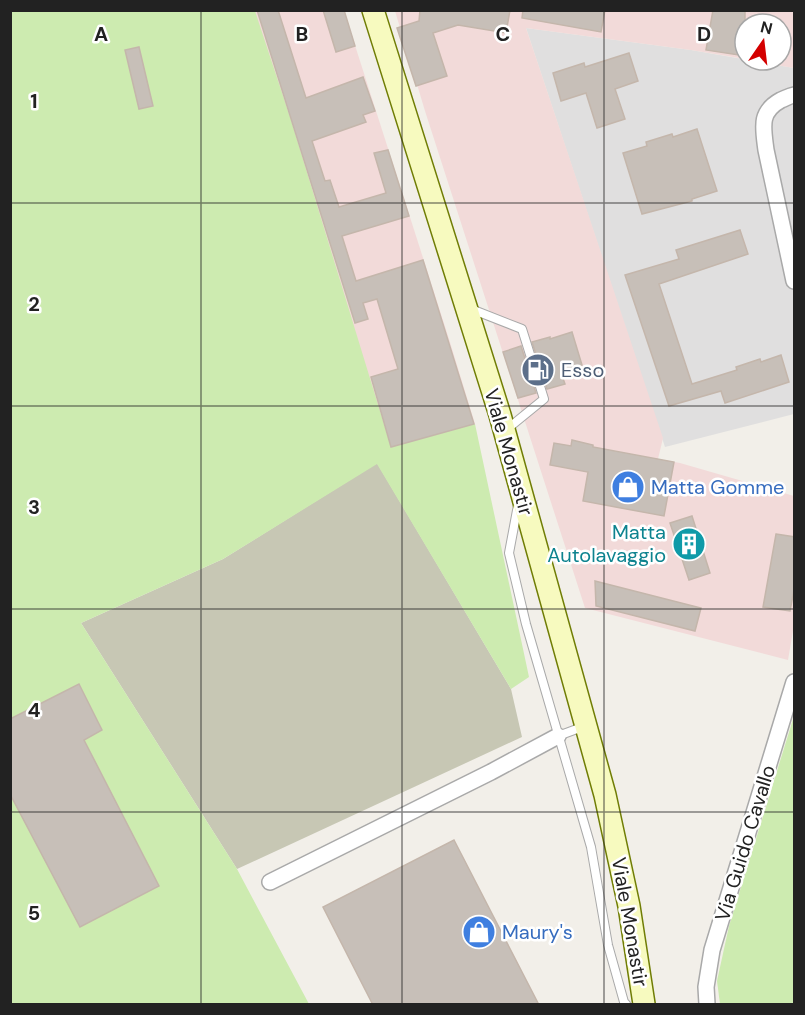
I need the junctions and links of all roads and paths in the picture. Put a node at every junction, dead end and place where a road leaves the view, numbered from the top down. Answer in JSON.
{"nodes":[{"id":1,"x":373,"y":10,"type":"edge"},
{"id":2,"x":795,"y":95,"type":"edge"},
{"id":3,"x":795,"y":281,"type":"edge"},
{"id":4,"x":466,"y":307,"type":"junction"},
{"id":5,"x":505,"y":431,"type":"junction"},
{"id":6,"x":520,"y":488,"type":"junction"},
{"id":7,"x":795,"y":682,"type":"edge"},
{"id":8,"x":585,"y":726,"type":"junction"},
{"id":9,"x":558,"y":736,"type":"junction"},
{"id":10,"x":270,"y":882,"type":"dead end"},
{"id":11,"x":626,"y":1005,"type":"edge"},
{"id":12,"x":644,"y":1005,"type":"edge"},
{"id":13,"x":707,"y":1005,"type":"edge"}],
"edges":[{"from":1,"to":4,"type":"main road","name":"Viale Monastir"},
{"from":2,"to":3,"type":"street"},
{"from":4,"to":5,"type":"main road","name":"Viale Monastir"},
{"from":4,"to":5,"type":"lane"},
{"from":5,"to":6,"type":"main road","name":"Viale Monastir"},
{"from":6,"to":8,"type":"main road","name":"Viale Monastir"},
{"from":6,"to":9,"type":"lane"},
{"from":7,"to":13,"type":"street","name":"Via Guido Cavallo"},
{"from":8,"to":9,"type":"lane"},
{"from":8,"to":12,"type":"main road","name":"Viale Monastir"},
{"from":9,"to":10,"type":"street"},
{"from":9,"to":11,"type":"lane"}]}
